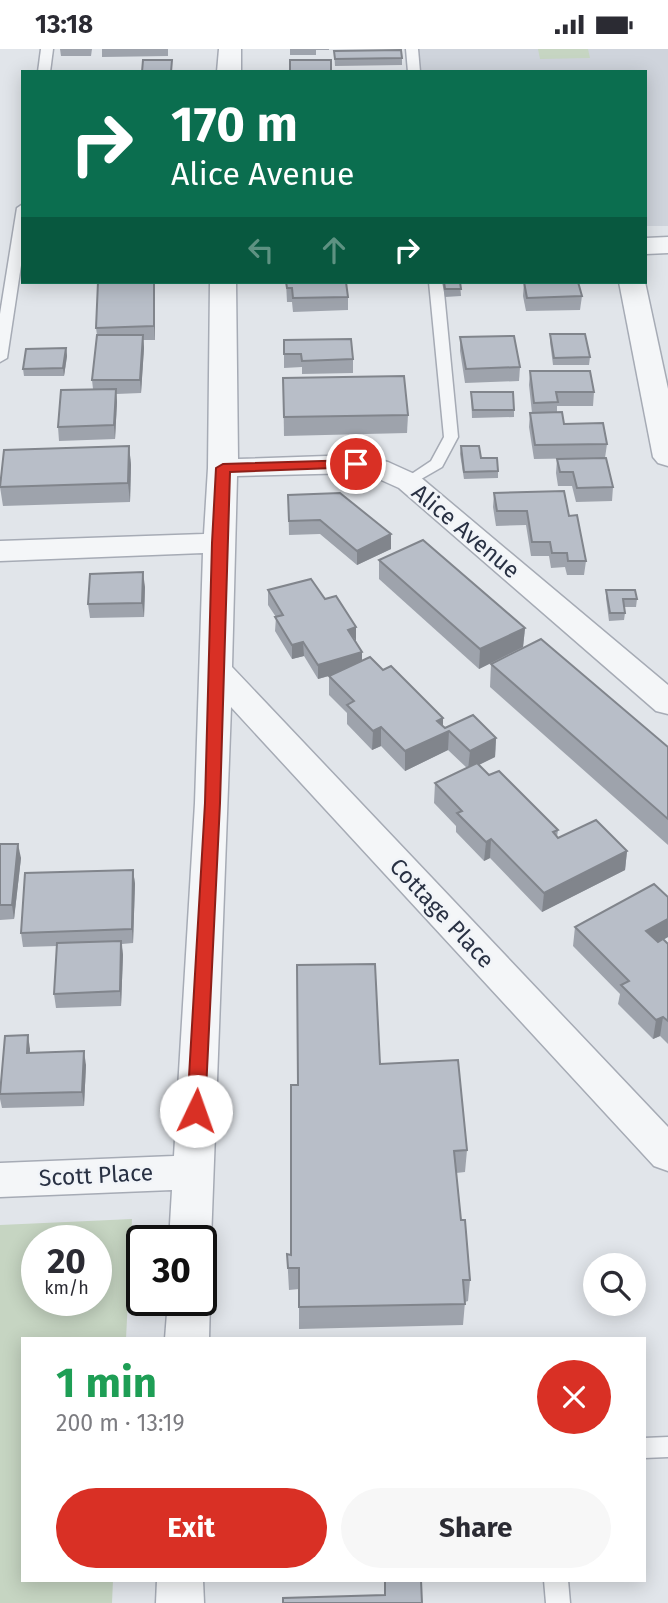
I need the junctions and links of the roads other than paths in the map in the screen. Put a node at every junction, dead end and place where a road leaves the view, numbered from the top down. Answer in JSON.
{"nodes":[{"id":1,"x":47,"y":49,"type":"edge"},
{"id":2,"x":230,"y":49,"type":"edge"},
{"id":3,"x":412,"y":49,"type":"edge"},
{"id":4,"x":44,"y":70,"type":"edge"},
{"id":5,"x":229,"y":70,"type":"edge"},
{"id":6,"x":414,"y":70,"type":"edge"},
{"id":7,"x":21,"y":221,"type":"edge"},
{"id":8,"x":668,"y":245,"type":"edge"},
{"id":9,"x":647,"y":246,"type":"edge"},
{"id":10,"x":223,"y":284,"type":"edge"},
{"id":11,"x":436,"y":284,"type":"edge"},
{"id":12,"x":632,"y":284,"type":"edge"},
{"id":13,"x":0,"y":358,"type":"edge"},
{"id":14,"x":668,"y":457,"type":"edge"},
{"id":15,"x":223,"y":468,"type":"junction"},
{"id":16,"x":409,"y":482,"type":"junction"},
{"id":17,"x":219,"y":543,"type":"junction"},
{"id":18,"x":0,"y":551,"type":"edge"},
{"id":19,"x":217,"y":671,"type":"junction"},
{"id":20,"x":668,"y":703,"type":"edge"},
{"id":21,"x":668,"y":1154,"type":"edge"},
{"id":22,"x":193,"y":1172,"type":"junction"},
{"id":23,"x":0,"y":1180,"type":"edge"},
{"id":24,"x":191,"y":1225,"type":"edge"},
{"id":25,"x":188,"y":1316,"type":"edge"},
{"id":26,"x":187,"y":1337,"type":"edge"},
{"id":27,"x":668,"y":1447,"type":"edge"},
{"id":28,"x":646,"y":1448,"type":"edge"},
{"id":29,"x":180,"y":1582,"type":"edge"},
{"id":30,"x":556,"y":1582,"type":"edge"},
{"id":31,"x":180,"y":1603,"type":"edge"},
{"id":32,"x":558,"y":1603,"type":"edge"}],
"edges":[{"from":1,"to":4,"type":"lane"},
{"from":2,"to":5,"type":"street"},
{"from":3,"to":6,"type":"lane"},
{"from":7,"to":13,"type":"lane"},
{"from":8,"to":9,"type":"street"},
{"from":10,"to":15,"type":"street"},
{"from":11,"to":16,"type":"lane"},
{"from":12,"to":14,"type":"street"},
{"from":15,"to":16,"type":"street","name":"Alice Avenue"},
{"from":15,"to":17,"type":"street"},
{"from":16,"to":20,"type":"street","name":"Alice Avenue"},
{"from":17,"to":18,"type":"street"},
{"from":17,"to":19,"type":"street"},
{"from":19,"to":21,"type":"street","name":"Cottage Place"},
{"from":19,"to":22,"type":"street"},
{"from":22,"to":23,"type":"street","name":"Scott Place"},
{"from":22,"to":24,"type":"street"},
{"from":25,"to":26,"type":"street"},
{"from":27,"to":28,"type":"lane"},
{"from":29,"to":31,"type":"street"},
{"from":30,"to":32,"type":"lane"}]}
